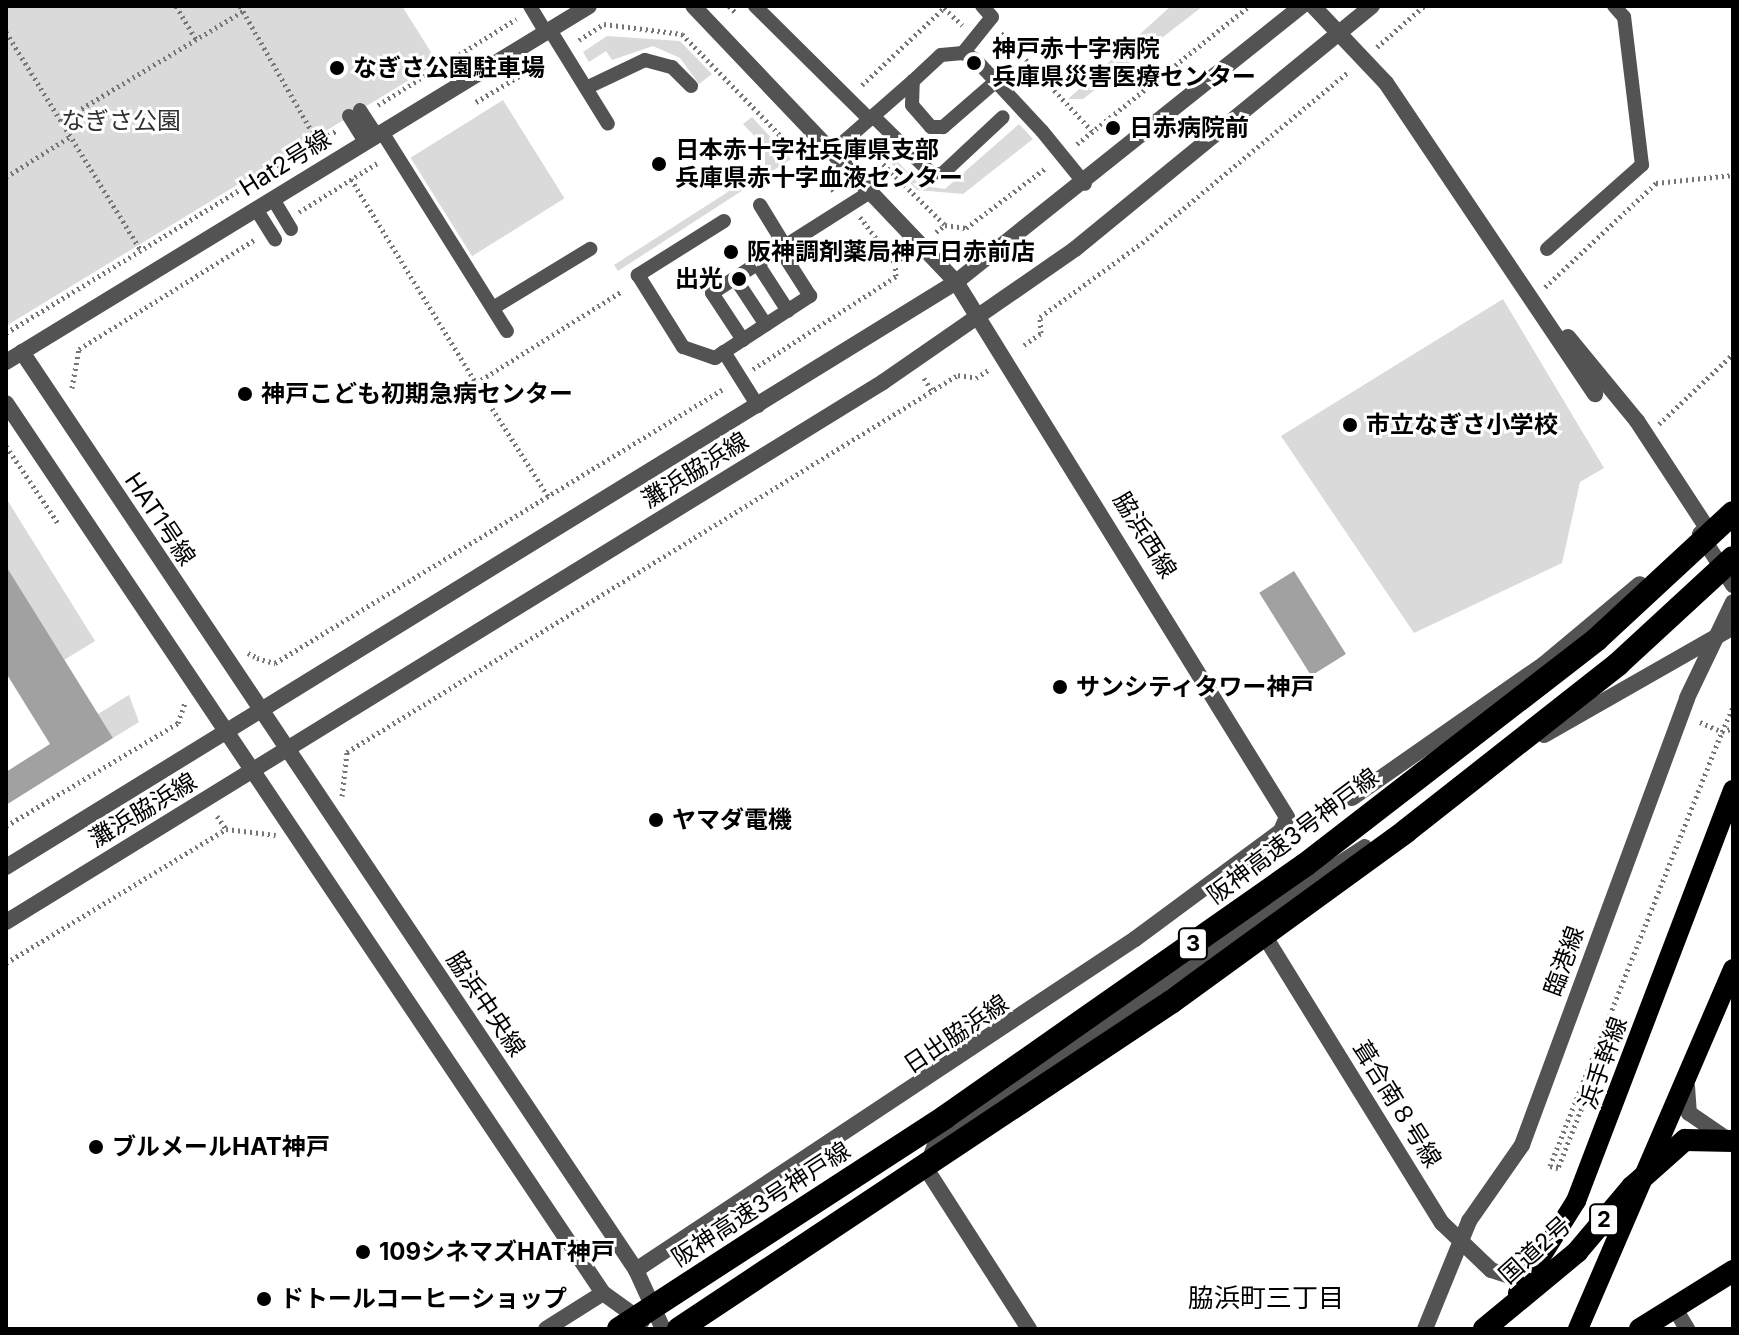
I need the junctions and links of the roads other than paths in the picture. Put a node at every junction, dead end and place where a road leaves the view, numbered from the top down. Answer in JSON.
{"nodes":[{"id":1,"x":589,"y":6,"type":"edge"},
{"id":2,"x":693,"y":6,"type":"edge"},
{"id":3,"x":755,"y":6,"type":"edge"},
{"id":4,"x":982,"y":6,"type":"edge"},
{"id":5,"x":1302,"y":6,"type":"edge"},
{"id":6,"x":1313,"y":6,"type":"edge"},
{"id":7,"x":1372,"y":6,"type":"edge"},
{"id":8,"x":1614,"y":6,"type":"edge"},
{"id":9,"x":531,"y":8,"type":"edge"},
{"id":10,"x":548,"y":31,"type":"junction"},
{"id":11,"x":963,"y":53,"type":"junction"},
{"id":12,"x":913,"y":81,"type":"junction"},
{"id":13,"x":995,"y":82,"type":"junction"},
{"id":14,"x":691,"y":86,"type":"dead end"},
{"id":15,"x":586,"y":88,"type":"junction"},
{"id":16,"x":912,"y":105,"type":"junction"},
{"id":17,"x":356,"y":115,"type":"road end"},
{"id":18,"x":874,"y":115,"type":"junction"},
{"id":19,"x":1003,"y":117,"type":"dead end"},
{"id":20,"x":608,"y":124,"type":"dead end"},
{"id":21,"x":374,"y":137,"type":"junction"},
{"id":22,"x":832,"y":152,"type":"junction"},
{"id":23,"x":1085,"y":184,"type":"junction"},
{"id":24,"x":870,"y":192,"type":"junction"},
{"id":25,"x":273,"y":199,"type":"junction"},
{"id":26,"x":760,"y":205,"type":"dead end"},
{"id":27,"x":256,"y":209,"type":"junction"},
{"id":28,"x":724,"y":221,"type":"dead end"},
{"id":29,"x":1484,"y":224,"type":"junction"},
{"id":30,"x":289,"y":225,"type":"road end"},
{"id":31,"x":272,"y":235,"type":"road end"},
{"id":32,"x":782,"y":247,"type":"junction"},
{"id":33,"x":590,"y":249,"type":"dead end"},
{"id":34,"x":1547,"y":249,"type":"dead end"},
{"id":35,"x":757,"y":263,"type":"junction"},
{"id":36,"x":735,"y":278,"type":"junction"},
{"id":37,"x":956,"y":282,"type":"junction"},
{"id":38,"x":493,"y":308,"type":"junction"},
{"id":39,"x":788,"y":311,"type":"junction"},
{"id":40,"x":979,"y":316,"type":"junction"},
{"id":41,"x":766,"y":325,"type":"junction"},
{"id":42,"x":507,"y":331,"type":"dead end"},
{"id":43,"x":743,"y":340,"type":"junction"},
{"id":44,"x":22,"y":352,"type":"junction"},
{"id":45,"x":724,"y":352,"type":"junction"},
{"id":46,"x":6,"y":362,"type":"edge"},
{"id":47,"x":1595,"y":394,"type":"dead end"},
{"id":48,"x":6,"y":403,"type":"edge"},
{"id":49,"x":758,"y":406,"type":"junction"},
{"id":50,"x":1733,"y":513,"type":"edge"},
{"id":51,"x":1700,"y":534,"type":"junction"},
{"id":52,"x":1733,"y":558,"type":"edge"},
{"id":53,"x":1733,"y":585,"type":"edge"},
{"id":54,"x":1733,"y":602,"type":"edge"},
{"id":55,"x":1733,"y":627,"type":"edge"},
{"id":56,"x":260,"y":712,"type":"junction"},
{"id":57,"x":228,"y":731,"type":"junction"},
{"id":58,"x":286,"y":750,"type":"junction"},
{"id":59,"x":255,"y":770,"type":"junction"},
{"id":60,"x":1733,"y":790,"type":"edge"},
{"id":61,"x":1352,"y":798,"type":"dead end"},
{"id":62,"x":1287,"y":817,"type":"joint"},
{"id":63,"x":6,"y":867,"type":"edge"},
{"id":64,"x":1254,"y":919,"type":"junction"},
{"id":65,"x":6,"y":922,"type":"edge"},
{"id":66,"x":1733,"y":969,"type":"edge"},
{"id":67,"x":1687,"y":1086,"type":"junction"},
{"id":68,"x":1733,"y":1141,"type":"edge"},
{"id":69,"x":1653,"y":1165,"type":"junction"},
{"id":70,"x":927,"y":1170,"type":"junction"},
{"id":71,"x":636,"y":1270,"type":"junction"},
{"id":72,"x":1733,"y":1271,"type":"edge"},
{"id":73,"x":1527,"y":1282,"type":"junction"},
{"id":74,"x":603,"y":1293,"type":"junction"},
{"id":75,"x":1674,"y":1307,"type":"junction"},
{"id":76,"x":546,"y":1329,"type":"edge"},
{"id":77,"x":619,"y":1329,"type":"edge"},
{"id":78,"x":652,"y":1329,"type":"edge"},
{"id":79,"x":663,"y":1329,"type":"edge"},
{"id":80,"x":682,"y":1329,"type":"edge"},
{"id":81,"x":1029,"y":1329,"type":"edge"},
{"id":82,"x":1425,"y":1329,"type":"edge"},
{"id":83,"x":1482,"y":1329,"type":"edge"},
{"id":84,"x":1578,"y":1329,"type":"edge"},
{"id":85,"x":1640,"y":1329,"type":"edge"},
{"id":86,"x":1687,"y":1329,"type":"edge"}],
"edges":[{"from":1,"to":10,"type":"street","name":"Hat2号線"},
{"from":2,"to":22,"type":"street"},
{"from":3,"to":18,"type":"lane"},
{"from":4,"to":11,"type":"lane"},
{"from":5,"to":23,"type":"street","name":"灘浜脇浜線"},
{"from":6,"to":29,"type":"street"},
{"from":7,"to":40,"type":"street","name":"灘浜脇浜線"},
{"from":8,"to":34,"type":"lane"},
{"from":9,"to":10,"type":"lane"},
{"from":10,"to":15,"type":"lane"},
{"from":10,"to":21,"type":"street","name":"Hat2号線"},
{"from":11,"to":12,"type":"lane"},
{"from":11,"to":13,"type":"lane"},
{"from":12,"to":16,"type":"lane"},
{"from":12,"to":18,"type":"lane"},
{"from":13,"to":16,"type":"lane"},
{"from":13,"to":23,"type":"lane"},
{"from":14,"to":15,"type":"lane"},
{"from":15,"to":20,"type":"lane"},
{"from":16,"to":18,"type":"lane"},
{"from":17,"to":21,"type":"lane"},
{"from":18,"to":19,"type":"lane"},
{"from":18,"to":22,"type":"lane"},
{"from":21,"to":25,"type":"street","name":"Hat2号線"},
{"from":21,"to":38,"type":"lane"},
{"from":22,"to":24,"type":"street"},
{"from":23,"to":37,"type":"street","name":"灘浜脇浜線"},
{"from":24,"to":32,"type":"lane"},
{"from":24,"to":37,"type":"street"},
{"from":25,"to":27,"type":"street","name":"Hat2号線"},
{"from":25,"to":30,"type":"lane"},
{"from":26,"to":32,"type":"lane"},
{"from":27,"to":31,"type":"lane"},
{"from":27,"to":44,"type":"street","name":"Hat2号線"},
{"from":28,"to":45,"type":"lane"},
{"from":29,"to":47,"type":"street"},
{"from":29,"to":51,"type":"street"},
{"from":32,"to":35,"type":"lane"},
{"from":32,"to":39,"type":"lane"},
{"from":33,"to":38,"type":"lane"},
{"from":35,"to":36,"type":"lane"},
{"from":35,"to":39,"type":"lane"},
{"from":36,"to":41,"type":"lane"},
{"from":36,"to":43,"type":"lane"},
{"from":37,"to":40,"type":"street","name":"脇浜西線"},
{"from":37,"to":49,"type":"street","name":"灘浜脇浜線"},
{"from":38,"to":42,"type":"lane"},
{"from":39,"to":41,"type":"lane"},
{"from":40,"to":58,"type":"street","name":"灘浜脇浜線"},
{"from":40,"to":62,"type":"street","name":"脇浜西線"},
{"from":41,"to":43,"type":"lane"},
{"from":43,"to":45,"type":"lane"},
{"from":44,"to":46,"type":"street","name":"Hat2号線"},
{"from":44,"to":56,"type":"street","name":"HAT1号線"},
{"from":45,"to":49,"type":"lane"},
{"from":48,"to":57,"type":"street"},
{"from":49,"to":56,"type":"street","name":"灘浜脇浜線"},
{"from":50,"to":77,"type":"highway","name":"阪神高速3号神戸線","number":"3"},
{"from":51,"to":53,"type":"street"},
{"from":51,"to":61,"type":"street"},
{"from":52,"to":80,"type":"highway","number":"3"},
{"from":54,"to":82,"type":"street","name":"臨港線"},
{"from":55,"to":64,"type":"street"},
{"from":56,"to":57,"type":"street","name":"灘浜脇浜線"},
{"from":56,"to":58,"type":"street","name":"脇浜中央線"},
{"from":57,"to":59,"type":"street"},
{"from":57,"to":63,"type":"street","name":"灘浜脇浜線"},
{"from":58,"to":59,"type":"street","name":"灘浜脇浜線"},
{"from":58,"to":71,"type":"street","name":"脇浜中央線"},
{"from":59,"to":65,"type":"street","name":"灘浜脇浜線"},
{"from":59,"to":74,"type":"street"},
{"from":60,"to":73,"type":"main road","name":"浜手幹線"},
{"from":62,"to":71,"type":"street","name":"日出脇浜線"},
{"from":64,"to":70,"type":"street"},
{"from":64,"to":73,"type":"street","name":"葺合南８号線"},
{"from":66,"to":67,"type":"main road"},
{"from":67,"to":68,"type":"street"},
{"from":67,"to":69,"type":"main road"},
{"from":68,"to":69,"type":"highway","name":"国道2号","number":"2"},
{"from":69,"to":83,"type":"highway","name":"国道2号","number":"2"},
{"from":69,"to":84,"type":"main road"},
{"from":70,"to":80,"type":"street"},
{"from":70,"to":81,"type":"street"},
{"from":71,"to":79,"type":"street","name":"脇浜中央線"},
{"from":72,"to":75,"type":"highway"},
{"from":73,"to":83,"type":"main road","name":"浜手幹線"},
{"from":74,"to":76,"type":"street"},
{"from":74,"to":78,"type":"street"},
{"from":75,"to":85,"type":"highway"},
{"from":75,"to":86,"type":"street"}]}
